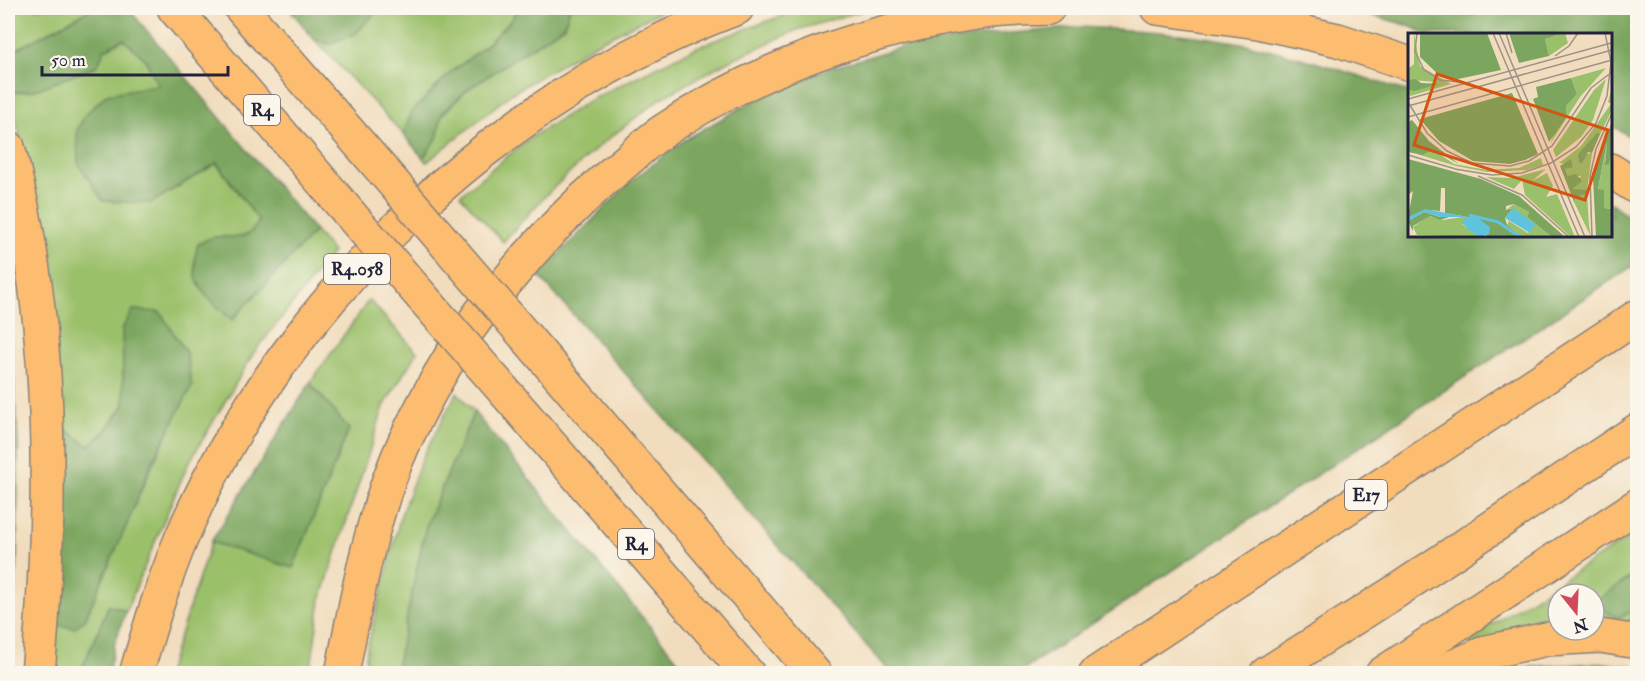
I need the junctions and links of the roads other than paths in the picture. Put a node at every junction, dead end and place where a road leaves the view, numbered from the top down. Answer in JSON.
{"nodes":[{"id":1,"x":174,"y":8,"type":"edge"},
{"id":2,"x":240,"y":8,"type":"edge"},
{"id":3,"x":737,"y":8,"type":"edge"},
{"id":4,"x":1048,"y":8,"type":"edge"},
{"id":5,"x":1157,"y":8,"type":"edge"},
{"id":6,"x":1408,"y":63,"type":"edge"},
{"id":7,"x":8,"y":147,"type":"edge"},
{"id":8,"x":1612,"y":171,"type":"edge"},
{"id":9,"x":1638,"y":188,"type":"edge"},
{"id":10,"x":1638,"y":315,"type":"edge"},
{"id":11,"x":1638,"y":430,"type":"edge"},
{"id":12,"x":1638,"y":505,"type":"edge"},
{"id":13,"x":1638,"y":642,"type":"edge"},
{"id":14,"x":38,"y":674,"type":"edge"},
{"id":15,"x":136,"y":674,"type":"edge"},
{"id":16,"x":342,"y":674,"type":"edge"},
{"id":17,"x":748,"y":674,"type":"edge"},
{"id":18,"x":815,"y":674,"type":"edge"},
{"id":19,"x":1095,"y":674,"type":"edge"},
{"id":20,"x":1266,"y":674,"type":"edge"},
{"id":21,"x":1382,"y":674,"type":"edge"},
{"id":22,"x":1436,"y":674,"type":"edge"}],
"edges":[{"from":1,"to":17,"type":"highway","number":"R4","bridge":true},
{"from":2,"to":18,"type":"highway","number":"R4","bridge":true},
{"from":3,"to":15,"type":"highway","number":"R4.058"},
{"from":4,"to":16,"type":"highway"},
{"from":5,"to":6,"type":"highway"},
{"from":7,"to":14,"type":"highway"},
{"from":8,"to":9,"type":"highway"},
{"from":10,"to":19,"type":"highway","number":"E17"},
{"from":11,"to":20,"type":"highway"},
{"from":12,"to":21,"type":"highway"},
{"from":13,"to":22,"type":"highway"}]}
